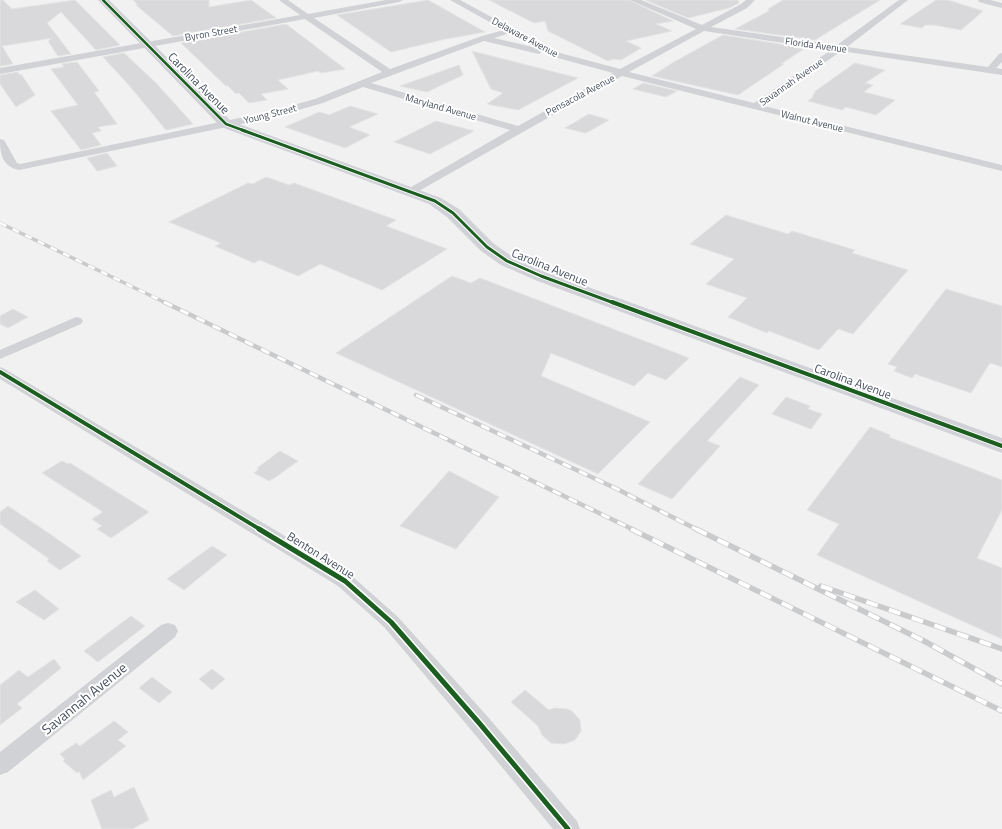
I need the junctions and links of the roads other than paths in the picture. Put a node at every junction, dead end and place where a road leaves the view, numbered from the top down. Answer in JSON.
{"nodes":[{"id":1,"x":103,"y":0,"type":"edge"},
{"id":2,"x":283,"y":0,"type":"edge"},
{"id":3,"x":399,"y":0,"type":"edge"},
{"id":4,"x":454,"y":0,"type":"edge"},
{"id":5,"x":634,"y":0,"type":"edge"},
{"id":6,"x":751,"y":0,"type":"edge"},
{"id":7,"x":904,"y":0,"type":"edge"},
{"id":8,"x":982,"y":0,"type":"edge"},
{"id":9,"x":1002,"y":6,"type":"edge"},
{"id":10,"x":308,"y":16,"type":"junction"},
{"id":11,"x":702,"y":28,"type":"junction"},
{"id":12,"x":513,"y":30,"type":"junction"},
{"id":13,"x":484,"y":38,"type":"junction"},
{"id":14,"x":147,"y":45,"type":"junction"},
{"id":15,"x":839,"y":48,"type":"junction"},
{"id":16,"x":557,"y":55,"type":"junction"},
{"id":17,"x":1002,"y":56,"type":"edge"},
{"id":18,"x":990,"y":70,"type":"junction"},
{"id":19,"x":0,"y":71,"type":"edge"},
{"id":20,"x":1002,"y":72,"type":"edge"},
{"id":21,"x":389,"y":73,"type":"junction"},
{"id":22,"x":622,"y":73,"type":"junction"},
{"id":23,"x":363,"y":84,"type":"junction"},
{"id":24,"x":756,"y":107,"type":"junction"},
{"id":25,"x":226,"y":124,"type":"junction"},
{"id":26,"x":518,"y":129,"type":"junction"},
{"id":27,"x":0,"y":142,"type":"edge"},
{"id":28,"x":1002,"y":168,"type":"edge"},
{"id":29,"x":410,"y":192,"type":"junction"},
{"id":30,"x":76,"y":321,"type":"dead end"},
{"id":31,"x":0,"y":355,"type":"edge"},
{"id":32,"x":0,"y":372,"type":"edge"},
{"id":33,"x":1002,"y":446,"type":"edge"},
{"id":34,"x":168,"y":631,"type":"dead end"},
{"id":35,"x":0,"y":765,"type":"edge"},
{"id":36,"x":568,"y":829,"type":"edge"}],
"edges":[{"from":1,"to":14,"type":"street","name":"Carolina Avenue"},
{"from":2,"to":10,"type":"street"},
{"from":3,"to":10,"type":"street","name":"Byron Street"},
{"from":4,"to":12,"type":"street","name":"Delaware Avenue"},
{"from":5,"to":11,"type":"street","name":"Florida Avenue"},
{"from":6,"to":11,"type":"street","name":"Pensacola Avenue"},
{"from":7,"to":15,"type":"street","name":"Savannah Avenue"},
{"from":8,"to":9,"type":"street"},
{"from":10,"to":14,"type":"street","name":"Byron Street"},
{"from":10,"to":21,"type":"street"},
{"from":11,"to":15,"type":"street","name":"Florida Avenue"},
{"from":11,"to":22,"type":"street","name":"Pensacola Avenue"},
{"from":12,"to":13,"type":"street","name":"Young Street"},
{"from":12,"to":16,"type":"street","name":"Delaware Avenue"},
{"from":13,"to":16,"type":"street"},
{"from":13,"to":21,"type":"street","name":"Young Street"},
{"from":14,"to":19,"type":"street","name":"Byron Street"},
{"from":14,"to":25,"type":"street","name":"Carolina Avenue"},
{"from":15,"to":18,"type":"street","name":"Florida Avenue"},
{"from":15,"to":24,"type":"street","name":"Savannah Avenue"},
{"from":16,"to":22,"type":"street","name":"Delaware Avenue"},
{"from":17,"to":18,"type":"street"},
{"from":18,"to":20,"type":"street","name":"Florida Avenue"},
{"from":21,"to":23,"type":"street","name":"Young Street"},
{"from":22,"to":24,"type":"street","name":"Walnut Avenue"},
{"from":22,"to":26,"type":"street","name":"Pensacola Avenue"},
{"from":23,"to":25,"type":"street","name":"Young Street"},
{"from":23,"to":26,"type":"street","name":"Maryland Avenue"},
{"from":24,"to":28,"type":"street","name":"Walnut Avenue"},
{"from":25,"to":27,"type":"street","name":"Young Street"},
{"from":25,"to":29,"type":"street","name":"Carolina Avenue"},
{"from":26,"to":29,"type":"street","name":"Pensacola Avenue"},
{"from":29,"to":33,"type":"street","name":"Carolina Avenue"},
{"from":30,"to":31,"type":"street"},
{"from":32,"to":36,"type":"street","name":"Benton Avenue"},
{"from":34,"to":35,"type":"street","name":"Savannah Avenue"}]}
